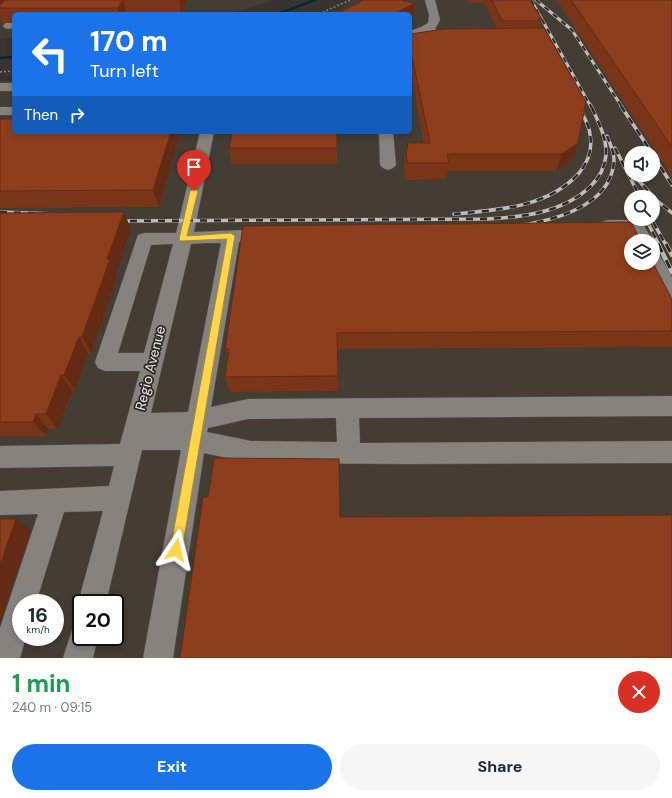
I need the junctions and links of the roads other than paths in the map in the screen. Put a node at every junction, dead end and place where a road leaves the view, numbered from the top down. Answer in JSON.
{"nodes":[{"id":1,"x":430,"y":0,"type":"edge"},
{"id":2,"x":427,"y":29,"type":"junction"},
{"id":3,"x":412,"y":33,"type":"edge"},
{"id":4,"x":470,"y":39,"type":"edge"},
{"id":5,"x":0,"y":87,"type":"edge"},
{"id":6,"x":12,"y":87,"type":"edge"},
{"id":7,"x":12,"y":111,"type":"edge"},
{"id":8,"x":0,"y":112,"type":"edge"},
{"id":9,"x":207,"y":134,"type":"edge"},
{"id":10,"x":386,"y":134,"type":"edge"},
{"id":11,"x":388,"y":165,"type":"dead end"},
{"id":12,"x":588,"y":226,"type":"edge"},
{"id":13,"x":640,"y":234,"type":"edge"},
{"id":14,"x":287,"y":235,"type":"edge"},
{"id":15,"x":231,"y":236,"type":"junction"},
{"id":16,"x":183,"y":239,"type":"junction"},
{"id":17,"x":659,"y":270,"type":"edge"},
{"id":18,"x":672,"y":295,"type":"edge"},
{"id":19,"x":151,"y":362,"type":"junction"},
{"id":20,"x":672,"y":406,"type":"edge"},
{"id":21,"x":347,"y":409,"type":"junction"},
{"id":22,"x":197,"y":430,"type":"junction"},
{"id":23,"x":132,"y":439,"type":"junction"},
{"id":24,"x":672,"y":452,"type":"edge"},
{"id":25,"x":349,"y":453,"type":"junction"},
{"id":26,"x":0,"y":457,"type":"edge"},
{"id":27,"x":118,"y":498,"type":"junction"},
{"id":28,"x":55,"y":501,"type":"junction"},
{"id":29,"x":0,"y":503,"type":"edge"},
{"id":30,"x":25,"y":594,"type":"edge"},
{"id":31,"x":94,"y":594,"type":"edge"},
{"id":32,"x":12,"y":636,"type":"edge"},
{"id":33,"x":81,"y":646,"type":"edge"},
{"id":34,"x":5,"y":658,"type":"edge"},
{"id":35,"x":78,"y":658,"type":"edge"},
{"id":36,"x":158,"y":658,"type":"edge"}],
"edges":[{"from":1,"to":2,"type":"street"},
{"from":2,"to":3,"type":"street"},
{"from":2,"to":4,"type":"street"},
{"from":5,"to":6,"type":"street"},
{"from":7,"to":8,"type":"street"},
{"from":9,"to":16,"type":"street","name":"Regio Avenue"},
{"from":10,"to":11,"type":"street"},
{"from":12,"to":13,"type":"street"},
{"from":14,"to":15,"type":"street"},
{"from":15,"to":16,"type":"street"},
{"from":15,"to":22,"type":"street"},
{"from":16,"to":19,"type":"street","name":"Regio Avenue"},
{"from":16,"to":19,"type":"street"},
{"from":17,"to":18,"type":"street"},
{"from":19,"to":23,"type":"street","name":"Regio Avenue"},
{"from":20,"to":21,"type":"street"},
{"from":21,"to":22,"type":"street"},
{"from":21,"to":25,"type":"street"},
{"from":22,"to":23,"type":"street"},
{"from":22,"to":25,"type":"street"},
{"from":22,"to":36,"type":"street"},
{"from":23,"to":26,"type":"street"},
{"from":23,"to":27,"type":"street","name":"Regio Avenue"},
{"from":24,"to":25,"type":"street"},
{"from":27,"to":28,"type":"street"},
{"from":27,"to":31,"type":"street","name":"Regio Avenue"},
{"from":28,"to":29,"type":"street"},
{"from":28,"to":30,"type":"street"},
{"from":32,"to":34,"type":"street"},
{"from":33,"to":35,"type":"street"}]}
